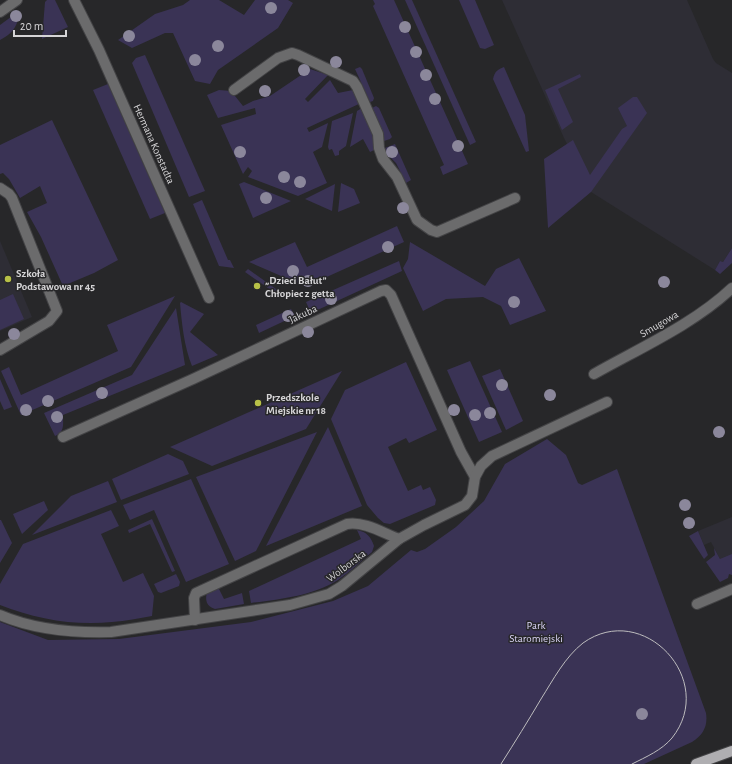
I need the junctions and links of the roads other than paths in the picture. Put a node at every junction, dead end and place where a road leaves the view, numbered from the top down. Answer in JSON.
{"nodes":[{"id":1,"x":17,"y":0,"type":"edge"},
{"id":2,"x":74,"y":0,"type":"edge"},
{"id":3,"x":0,"y":12,"type":"edge"},
{"id":4,"x":234,"y":90,"type":"dead end"},
{"id":5,"x":0,"y":188,"type":"edge"},
{"id":6,"x":515,"y":198,"type":"dead end"},
{"id":7,"x":732,"y":288,"type":"edge"},
{"id":8,"x":209,"y":298,"type":"dead end"},
{"id":9,"x":0,"y":350,"type":"edge"},
{"id":10,"x":594,"y":374,"type":"dead end"},
{"id":11,"x":607,"y":402,"type":"dead end"},
{"id":12,"x":63,"y":437,"type":"dead end"},
{"id":13,"x":475,"y":477,"type":"junction"},
{"id":14,"x":399,"y":539,"type":"junction"},
{"id":15,"x":732,"y":589,"type":"edge"},
{"id":16,"x":697,"y":604,"type":"dead end"},
{"id":17,"x":0,"y":616,"type":"edge"},
{"id":18,"x":195,"y":620,"type":"junction"},
{"id":19,"x":732,"y":751,"type":"edge"},
{"id":20,"x":696,"y":764,"type":"edge"}],
"edges":[{"from":1,"to":3,"type":"street"},
{"from":2,"to":8,"type":"street","name":"Hermana Konstadta"},
{"from":4,"to":6,"type":"street"},
{"from":5,"to":9,"type":"street"},
{"from":7,"to":10,"type":"street","name":"Smugowa"},
{"from":11,"to":13,"type":"street","name":"Wolborska"},
{"from":12,"to":13,"type":"street","name":"Jakuba"},
{"from":13,"to":14,"type":"street","name":"Wolborska"},
{"from":14,"to":18,"type":"street","name":"Wolborska"},
{"from":14,"to":18,"type":"street"},
{"from":15,"to":16,"type":"street"},
{"from":17,"to":18,"type":"street","name":"Wolborska"},
{"from":19,"to":20,"type":"main road"}]}
